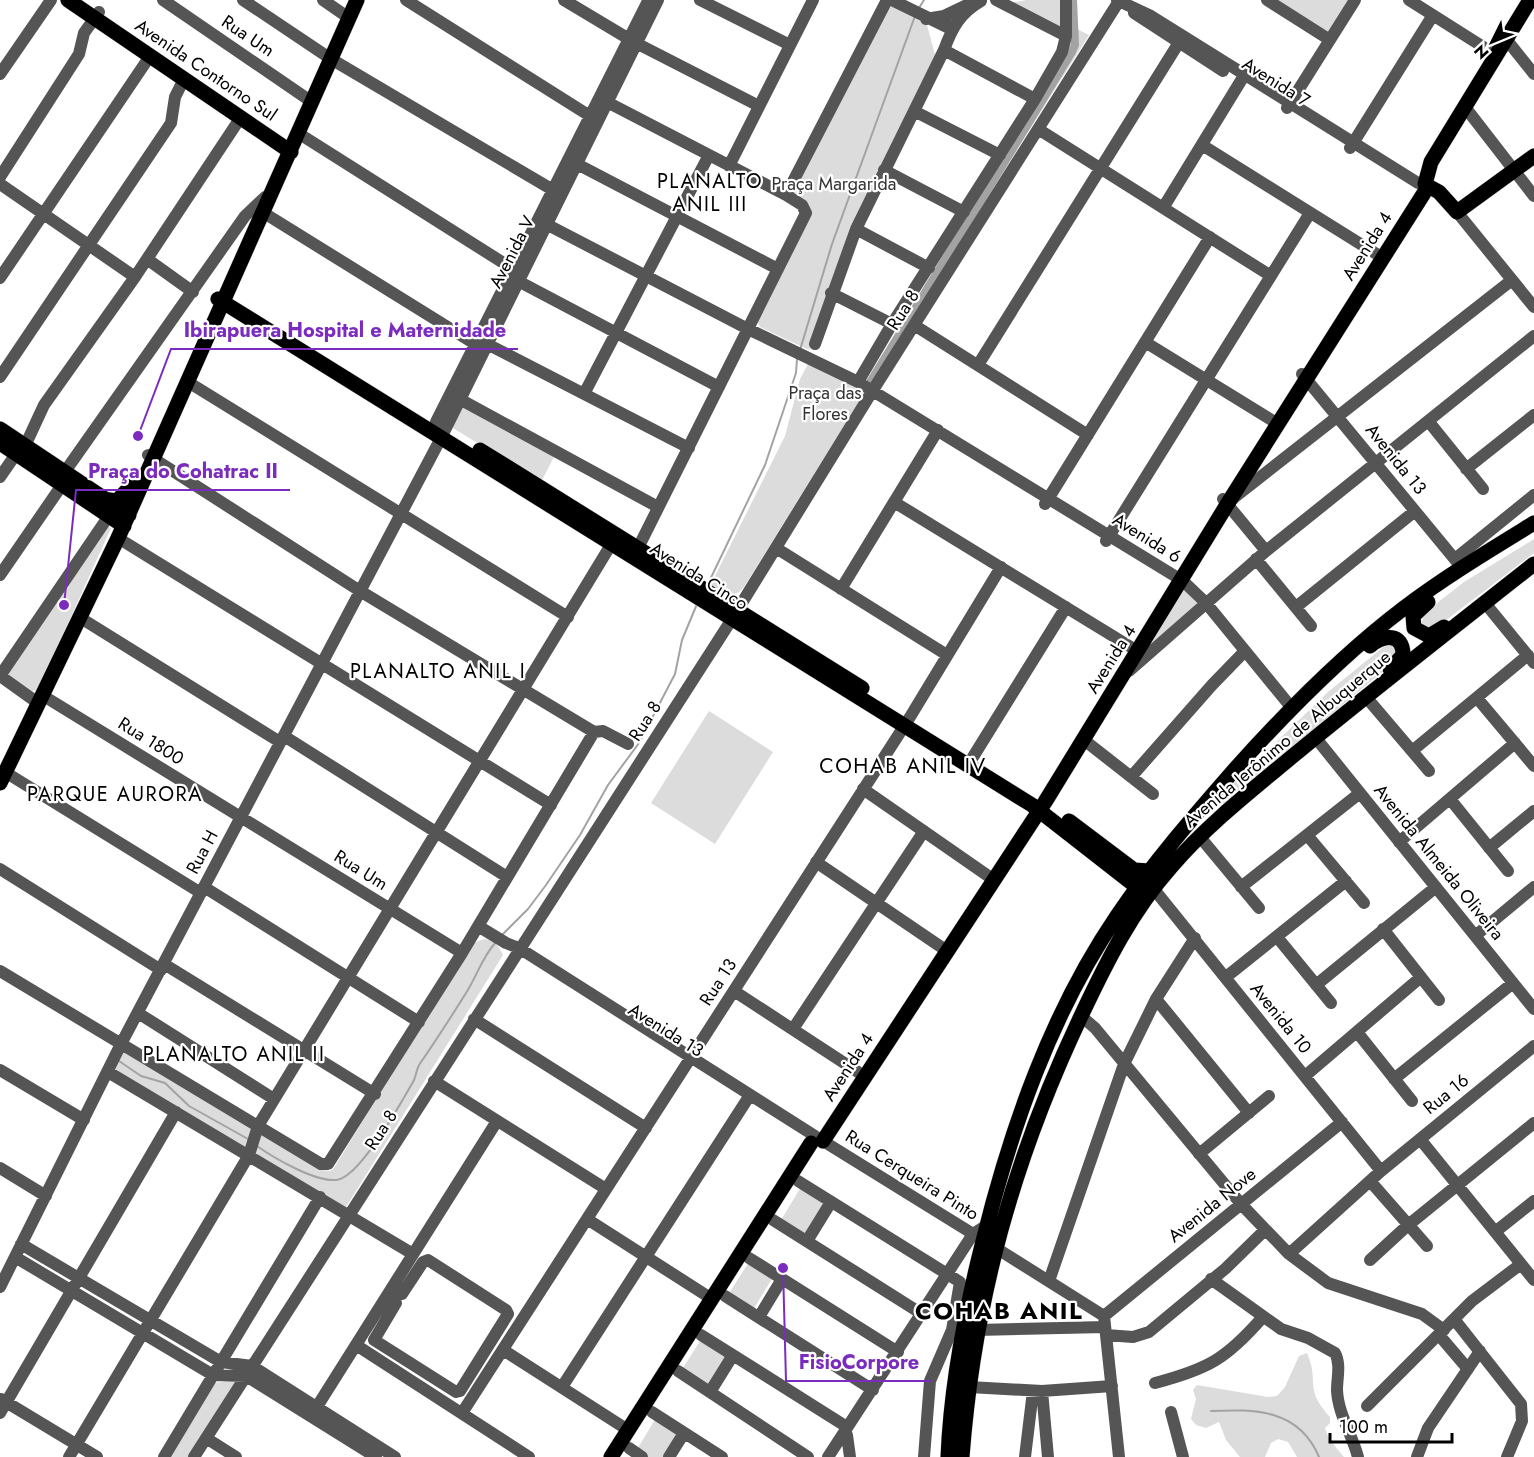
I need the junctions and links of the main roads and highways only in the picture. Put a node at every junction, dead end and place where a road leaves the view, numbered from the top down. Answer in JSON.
{"nodes":[{"id":1,"x":68,"y":0,"type":"edge"},
{"id":2,"x":81,"y":0,"type":"edge"},
{"id":3,"x":357,"y":0,"type":"edge"},
{"id":4,"x":1530,"y":0,"type":"edge"},
{"id":5,"x":97,"y":15,"type":"junction"},
{"id":6,"x":292,"y":144,"type":"junction"},
{"id":7,"x":1534,"y":156,"type":"edge"},
{"id":8,"x":1422,"y":188,"type":"junction"},
{"id":9,"x":223,"y":296,"type":"junction"},
{"id":10,"x":0,"y":429,"type":"edge"},
{"id":11,"x":0,"y":443,"type":"edge"},
{"id":12,"x":20,"y":450,"type":"junction"},
{"id":13,"x":151,"y":456,"type":"junction"},
{"id":14,"x":63,"y":479,"type":"junction"},
{"id":15,"x":135,"y":482,"type":"junction"},
{"id":16,"x":102,"y":499,"type":"junction"},
{"id":17,"x":120,"y":521,"type":"junction"},
{"id":18,"x":1534,"y":523,"type":"edge"},
{"id":19,"x":614,"y":540,"type":"junction"},
{"id":20,"x":1534,"y":564,"type":"edge"},
{"id":21,"x":685,"y":584,"type":"junction"},
{"id":22,"x":1135,"y":649,"type":"junction"},
{"id":23,"x":1291,"y":707,"type":"junction"},
{"id":24,"x":907,"y":722,"type":"junction"},
{"id":25,"x":1315,"y":738,"type":"junction"},
{"id":26,"x":2,"y":778,"type":"edge"},
{"id":27,"x":1039,"y":804,"type":"junction"},
{"id":28,"x":1149,"y":871,"type":"junction"},
{"id":29,"x":1137,"y":887,"type":"junction"},
{"id":30,"x":1153,"y":888,"type":"junction"},
{"id":31,"x":929,"y":971,"type":"junction"},
{"id":32,"x":817,"y":1141,"type":"junction"},
{"id":33,"x":757,"y":1236,"type":"junction"},
{"id":34,"x":985,"y":1236,"type":"junction"},
{"id":35,"x":719,"y":1297,"type":"junction"},
{"id":36,"x":707,"y":1316,"type":"junction"},
{"id":37,"x":964,"y":1331,"type":"junction"},
{"id":38,"x":659,"y":1391,"type":"junction"},
{"id":39,"x":626,"y":1453,"type":"edge"},
{"id":40,"x":611,"y":1457,"type":"edge"},
{"id":41,"x":948,"y":1457,"type":"edge"},
{"id":42,"x":963,"y":1457,"type":"edge"}],
"edges":[{"from":1,"to":5,"type":"main road","name":"Avenida Contorno Sul"},
{"from":2,"to":5,"type":"main road","name":"Avenida Contorno Sul"},
{"from":3,"to":6,"type":"main road"},
{"from":4,"to":8,"type":"main road","name":"Avenida 4"},
{"from":5,"to":6,"type":"main road","name":"Avenida Contorno Sul"},
{"from":5,"to":6,"type":"main road","name":"Avenida Contorno Sul"},
{"from":6,"to":9,"type":"main road"},
{"from":7,"to":8,"type":"main road"},
{"from":8,"to":22,"type":"main road","name":"Avenida 4"},
{"from":9,"to":13,"type":"main road"},
{"from":9,"to":13,"type":"main road"},
{"from":9,"to":19,"type":"main road","name":"Avenida Cinco"},
{"from":10,"to":12,"type":"main road"},
{"from":11,"to":12,"type":"main road"},
{"from":12,"to":14,"type":"main road"},
{"from":13,"to":15,"type":"main road"},
{"from":13,"to":17,"type":"main road"},
{"from":14,"to":16,"type":"main road"},
{"from":14,"to":17,"type":"main road"},
{"from":15,"to":16,"type":"main road"},
{"from":15,"to":17,"type":"main road"},
{"from":16,"to":17,"type":"main road"},
{"from":17,"to":26,"type":"main road"},
{"from":18,"to":20,"type":"main road"},
{"from":18,"to":23,"type":"main road","name":"Avenida Jerônimo de Albuquerque"},
{"from":19,"to":21,"type":"main road","name":"Avenida Cinco"},
{"from":19,"to":21,"type":"main road","name":"Avenida Cinco"},
{"from":20,"to":25,"type":"main road","name":"Avenida Jerônimo de Albuquerque"},
{"from":21,"to":24,"type":"main road","name":"Avenida Cinco"},
{"from":22,"to":27,"type":"main road","name":"Avenida 4"},
{"from":22,"to":27,"type":"main road","name":"Avenida 4"},
{"from":23,"to":25,"type":"main road"},
{"from":23,"to":28,"type":"main road","name":"Avenida Jerônimo de Albuquerque"},
{"from":24,"to":27,"type":"main road","name":"Avenida Cinco"},
{"from":24,"to":27,"type":"main road","name":"Avenida Cinco"},
{"from":25,"to":30,"type":"main road","name":"Avenida Jerônimo de Albuquerque"},
{"from":27,"to":28,"type":"main road","name":"Avenida Cinco"},
{"from":27,"to":29,"type":"main road","name":"Avenida Cinco"},
{"from":27,"to":31,"type":"main road","name":"Avenida 4"},
{"from":28,"to":29,"type":"main road","name":"Avenida Jerônimo de Albuquerque"},
{"from":29,"to":30,"type":"main road"},
{"from":29,"to":34,"type":"main road","name":"Avenida Jerônimo de Albuquerque"},
{"from":30,"to":34,"type":"main road","name":"Avenida Jerônimo de Albuquerque"},
{"from":31,"to":32,"type":"main road","name":"Avenida 4"},
{"from":31,"to":32,"type":"main road","name":"Avenida 4"},
{"from":32,"to":33,"type":"main road","name":"Avenida 4"},
{"from":32,"to":33,"type":"main road","name":"Avenida 4"},
{"from":33,"to":35,"type":"main road","name":"Avenida 4"},
{"from":33,"to":35,"type":"main road","name":"Avenida 4"},
{"from":34,"to":37,"type":"main road","name":"Avenida Jerônimo de Albuquerque"},
{"from":35,"to":36,"type":"main road","name":"Avenida 4"},
{"from":36,"to":38,"type":"main road","name":"Avenida 4"},
{"from":36,"to":38,"type":"main road","name":"Avenida 4"},
{"from":37,"to":41,"type":"main road","name":"Avenida Jerônimo de Albuquerque"},
{"from":37,"to":42,"type":"main road","name":"Avenida Jerônimo de Albuquerque"},
{"from":38,"to":39,"type":"main road","name":"Avenida 4"},
{"from":38,"to":40,"type":"main road","name":"Avenida 4"}]}
